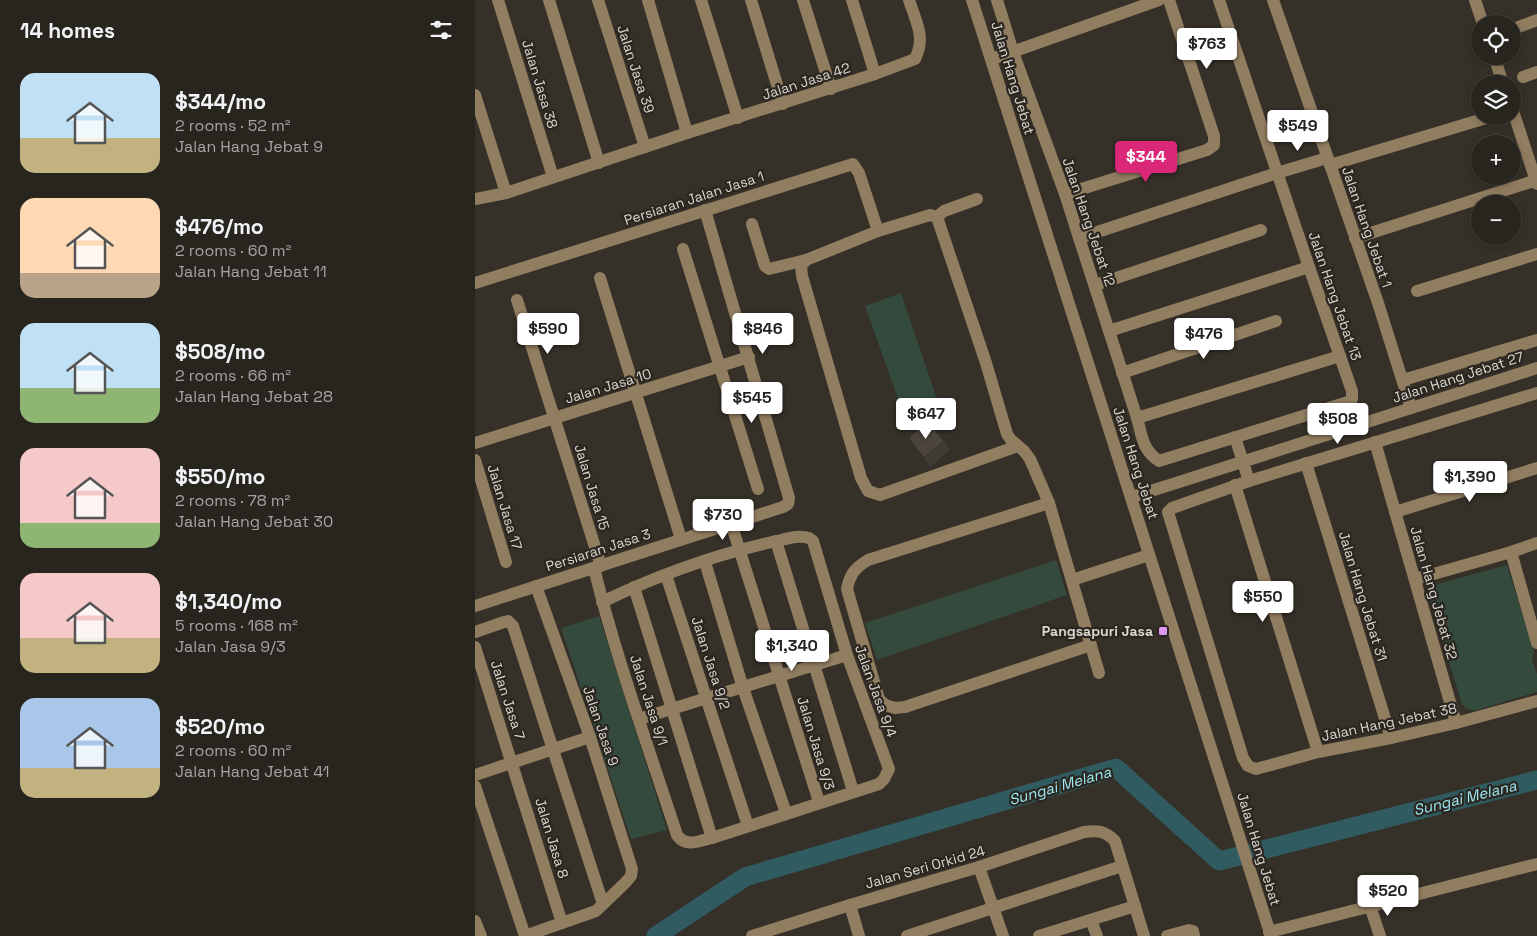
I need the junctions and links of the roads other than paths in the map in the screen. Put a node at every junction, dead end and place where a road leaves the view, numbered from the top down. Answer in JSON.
{"nodes":[{"id":1,"x":498,"y":0,"type":"edge"},
{"id":2,"x":549,"y":0,"type":"edge"},
{"id":3,"x":598,"y":0,"type":"edge"},
{"id":4,"x":648,"y":0,"type":"edge"},
{"id":5,"x":701,"y":0,"type":"edge"},
{"id":6,"x":751,"y":0,"type":"edge"},
{"id":7,"x":803,"y":0,"type":"edge"},
{"id":8,"x":852,"y":0,"type":"edge"},
{"id":9,"x":909,"y":0,"type":"edge"},
{"id":10,"x":973,"y":0,"type":"edge"},
{"id":11,"x":997,"y":0,"type":"edge"},
{"id":12,"x":1159,"y":0,"type":"edge"},
{"id":13,"x":1169,"y":0,"type":"edge"},
{"id":14,"x":1219,"y":0,"type":"edge"},
{"id":15,"x":1273,"y":0,"type":"edge"},
{"id":16,"x":1475,"y":0,"type":"edge"},
{"id":17,"x":1480,"y":15,"type":"edge"},
{"id":18,"x":1537,"y":20,"type":"edge"},
{"id":19,"x":1521,"y":26,"type":"edge"},
{"id":20,"x":1013,"y":52,"type":"junction"},
{"id":21,"x":992,"y":59,"type":"junction"},
{"id":22,"x":1537,"y":72,"type":"edge"},
{"id":23,"x":875,"y":74,"type":"junction"},
{"id":24,"x":1523,"y":77,"type":"dead end"},
{"id":25,"x":831,"y":89,"type":"junction"},
{"id":26,"x":475,"y":95,"type":"edge"},
{"id":27,"x":783,"y":104,"type":"junction"},
{"id":28,"x":738,"y":118,"type":"junction"},
{"id":29,"x":1471,"y":122,"type":"edge"},
{"id":30,"x":1518,"y":125,"type":"edge"},
{"id":31,"x":687,"y":133,"type":"junction"},
{"id":32,"x":645,"y":147,"type":"junction"},
{"id":33,"x":1329,"y":162,"type":"junction"},
{"id":34,"x":599,"y":163,"type":"junction"},
{"id":35,"x":1277,"y":173,"type":"junction"},
{"id":36,"x":553,"y":176,"type":"junction"},
{"id":37,"x":1537,"y":181,"type":"edge"},
{"id":38,"x":506,"y":193,"type":"junction"},
{"id":39,"x":1065,"y":194,"type":"junction"},
{"id":40,"x":977,"y":199,"type":"dead end"},
{"id":41,"x":475,"y":200,"type":"edge"},
{"id":42,"x":705,"y":210,"type":"junction"},
{"id":43,"x":937,"y":216,"type":"junction"},
{"id":44,"x":752,"y":224,"type":"dead end"},
{"id":45,"x":1261,"y":230,"type":"dead end"},
{"id":46,"x":878,"y":231,"type":"junction"},
{"id":47,"x":1079,"y":238,"type":"junction"},
{"id":48,"x":1355,"y":238,"type":"junction"},
{"id":49,"x":683,"y":249,"type":"dead end"},
{"id":50,"x":1537,"y":254,"type":"edge"},
{"id":51,"x":806,"y":260,"type":"junction"},
{"id":52,"x":1309,"y":267,"type":"junction"},
{"id":53,"x":600,"y":278,"type":"dead end"},
{"id":54,"x":475,"y":283,"type":"edge"},
{"id":55,"x":1095,"y":285,"type":"junction"},
{"id":56,"x":1417,"y":291,"type":"dead end"},
{"id":57,"x":517,"y":300,"type":"dead end"},
{"id":58,"x":1276,"y":321,"type":"dead end"},
{"id":59,"x":1109,"y":331,"type":"junction"},
{"id":60,"x":1537,"y":340,"type":"edge"},
{"id":61,"x":1341,"y":356,"type":"junction"},
{"id":62,"x":749,"y":357,"type":"junction"},
{"id":63,"x":720,"y":367,"type":"junction"},
{"id":64,"x":1537,"y":368,"type":"edge"},
{"id":65,"x":1122,"y":372,"type":"junction"},
{"id":66,"x":1403,"y":380,"type":"junction"},
{"id":67,"x":635,"y":393,"type":"junction"},
{"id":68,"x":1537,"y":394,"type":"edge"},
{"id":69,"x":1411,"y":408,"type":"junction"},
{"id":70,"x":554,"y":418,"type":"junction"},
{"id":71,"x":1137,"y":418,"type":"junction"},
{"id":72,"x":1235,"y":437,"type":"junction"},
{"id":73,"x":1375,"y":442,"type":"junction"},
{"id":74,"x":475,"y":443,"type":"edge"},
{"id":75,"x":1017,"y":446,"type":"junction"},
{"id":76,"x":1150,"y":455,"type":"joint"},
{"id":77,"x":475,"y":460,"type":"edge"},
{"id":78,"x":1243,"y":462,"type":"junction"},
{"id":79,"x":1306,"y":463,"type":"junction"},
{"id":80,"x":1537,"y":468,"type":"edge"},
{"id":81,"x":1249,"y":481,"type":"junction"},
{"id":82,"x":1235,"y":486,"type":"junction"},
{"id":83,"x":758,"y":489,"type":"dead end"},
{"id":84,"x":1132,"y":497,"type":"junction"},
{"id":85,"x":1049,"y":503,"type":"junction"},
{"id":86,"x":1395,"y":512,"type":"junction"},
{"id":87,"x":731,"y":524,"type":"junction"},
{"id":88,"x":681,"y":540,"type":"junction"},
{"id":89,"x":776,"y":541,"type":"junction"},
{"id":90,"x":1537,"y":543,"type":"edge"},
{"id":91,"x":740,"y":550,"type":"junction"},
{"id":92,"x":1511,"y":552,"type":"junction"},
{"id":93,"x":1149,"y":555,"type":"junction"},
{"id":94,"x":506,"y":562,"type":"dead end"},
{"id":95,"x":705,"y":562,"type":"junction"},
{"id":96,"x":597,"y":567,"type":"junction"},
{"id":97,"x":667,"y":575,"type":"junction"},
{"id":98,"x":1415,"y":579,"type":"junction"},
{"id":99,"x":1072,"y":580,"type":"junction"},
{"id":100,"x":536,"y":586,"type":"junction"},
{"id":101,"x":634,"y":587,"type":"junction"},
{"id":102,"x":603,"y":602,"type":"junction"},
{"id":103,"x":475,"y":606,"type":"edge"},
{"id":104,"x":475,"y":632,"type":"edge"},
{"id":105,"x":1537,"y":643,"type":"edge"},
{"id":106,"x":1091,"y":645,"type":"junction"},
{"id":107,"x":475,"y":647,"type":"edge"},
{"id":108,"x":847,"y":655,"type":"junction"},
{"id":109,"x":814,"y":665,"type":"junction"},
{"id":110,"x":1099,"y":673,"type":"dead end"},
{"id":111,"x":779,"y":676,"type":"junction"},
{"id":112,"x":743,"y":688,"type":"junction"},
{"id":113,"x":707,"y":699,"type":"junction"},
{"id":114,"x":1537,"y":701,"type":"edge"},
{"id":115,"x":672,"y":710,"type":"junction"},
{"id":116,"x":639,"y":719,"type":"junction"},
{"id":117,"x":1456,"y":723,"type":"junction"},
{"id":118,"x":590,"y":737,"type":"junction"},
{"id":119,"x":1391,"y":738,"type":"junction"},
{"id":120,"x":553,"y":749,"type":"junction"},
{"id":121,"x":1318,"y":752,"type":"junction"},
{"id":122,"x":512,"y":762,"type":"junction"},
{"id":123,"x":475,"y":774,"type":"edge"},
{"id":124,"x":475,"y":786,"type":"edge"},
{"id":125,"x":853,"y":791,"type":"junction"},
{"id":126,"x":819,"y":802,"type":"junction"},
{"id":127,"x":786,"y":813,"type":"junction"},
{"id":128,"x":748,"y":826,"type":"junction"},
{"id":129,"x":712,"y":838,"type":"junction"},
{"id":130,"x":1537,"y":864,"type":"edge"},
{"id":131,"x":1122,"y":866,"type":"junction"},
{"id":132,"x":979,"y":867,"type":"junction"},
{"id":133,"x":603,"y":904,"type":"junction"},
{"id":134,"x":850,"y":905,"type":"junction"},
{"id":135,"x":1135,"y":906,"type":"junction"},
{"id":136,"x":1370,"y":906,"type":"junction"},
{"id":137,"x":994,"y":908,"type":"junction"},
{"id":138,"x":1091,"y":920,"type":"junction"},
{"id":139,"x":475,"y":921,"type":"edge"},
{"id":140,"x":563,"y":923,"type":"junction"},
{"id":141,"x":1300,"y":930,"type":"edge"},
{"id":142,"x":1053,"y":934,"type":"edge"},
{"id":143,"x":1270,"y":934,"type":"edge"},
{"id":144,"x":481,"y":936,"type":"edge"},
{"id":145,"x":525,"y":936,"type":"edge"},
{"id":146,"x":752,"y":936,"type":"edge"},
{"id":147,"x":859,"y":936,"type":"edge"},
{"id":148,"x":907,"y":936,"type":"edge"},
{"id":149,"x":1003,"y":936,"type":"edge"},
{"id":150,"x":1039,"y":936,"type":"edge"},
{"id":151,"x":1097,"y":936,"type":"edge"},
{"id":152,"x":1144,"y":936,"type":"edge"},
{"id":153,"x":1167,"y":936,"type":"edge"},
{"id":154,"x":1194,"y":936,"type":"edge"},
{"id":155,"x":1380,"y":936,"type":"edge"}],
"edges":[{"from":1,"to":36,"type":"street","name":"Jalan Jasa 38"},
{"from":2,"to":34,"type":"street"},
{"from":3,"to":32,"type":"street","name":"Jalan Jasa 39"},
{"from":4,"to":31,"type":"street"},
{"from":5,"to":28,"type":"street"},
{"from":6,"to":27,"type":"street"},
{"from":7,"to":25,"type":"street"},
{"from":8,"to":23,"type":"street"},
{"from":9,"to":23,"type":"street","name":"Jalan Jasa 42"},
{"from":10,"to":21,"type":"street","name":"Jalan Hang Jebat"},
{"from":11,"to":20,"type":"street","name":"Jalan Hang Jebat 12"},
{"from":12,"to":20,"type":"street"},
{"from":13,"to":39,"type":"street"},
{"from":14,"to":35,"type":"street","name":"Jalan Hang Jebat 13"},
{"from":15,"to":33,"type":"street","name":"Jalan Hang Jebat 1"},
{"from":16,"to":17,"type":"street"},
{"from":18,"to":19,"type":"street"},
{"from":20,"to":21,"type":"street"},
{"from":20,"to":39,"type":"street","name":"Jalan Hang Jebat 12"},
{"from":21,"to":84,"type":"street","name":"Jalan Hang Jebat"},
{"from":22,"to":24,"type":"street"},
{"from":23,"to":25,"type":"street","name":"Jalan Jasa 42"},
{"from":25,"to":27,"type":"street","name":"Jalan Jasa 42"},
{"from":26,"to":38,"type":"street"},
{"from":27,"to":28,"type":"street","name":"Jalan Jasa 42"},
{"from":28,"to":31,"type":"street","name":"Jalan Jasa 42"},
{"from":29,"to":33,"type":"street"},
{"from":30,"to":37,"type":"street"},
{"from":31,"to":32,"type":"street","name":"Jalan Jasa 42"},
{"from":32,"to":34,"type":"street","name":"Jalan Jasa 42"},
{"from":33,"to":35,"type":"street"},
{"from":33,"to":48,"type":"street","name":"Jalan Hang Jebat 1"},
{"from":34,"to":36,"type":"street","name":"Jalan Jasa 42"},
{"from":35,"to":47,"type":"street"},
{"from":35,"to":52,"type":"street","name":"Jalan Hang Jebat 13"},
{"from":36,"to":38,"type":"street","name":"Jalan Jasa 42"},
{"from":37,"to":48,"type":"street"},
{"from":38,"to":41,"type":"street","name":"Jalan Jasa 42"},
{"from":39,"to":47,"type":"street","name":"Jalan Hang Jebat 12"},
{"from":40,"to":43,"type":"street"},
{"from":42,"to":46,"type":"street","name":"Persiaran Jalan Jasa 1"},
{"from":42,"to":54,"type":"street","name":"Persiaran Jalan Jasa 1"},
{"from":42,"to":62,"type":"street"},
{"from":43,"to":46,"type":"street"},
{"from":43,"to":75,"type":"street"},
{"from":44,"to":51,"type":"street"},
{"from":45,"to":55,"type":"street"},
{"from":46,"to":51,"type":"street"},
{"from":47,"to":55,"type":"street","name":"Jalan Hang Jebat 12"},
{"from":48,"to":66,"type":"street","name":"Jalan Hang Jebat 1"},
{"from":49,"to":63,"type":"street"},
{"from":50,"to":56,"type":"street"},
{"from":51,"to":75,"type":"street"},
{"from":52,"to":59,"type":"street"},
{"from":52,"to":61,"type":"street","name":"Jalan Hang Jebat 13"},
{"from":53,"to":67,"type":"street"},
{"from":55,"to":59,"type":"street","name":"Jalan Hang Jebat 12"},
{"from":57,"to":70,"type":"street","name":"Jalan Jasa 15"},
{"from":58,"to":65,"type":"street"},
{"from":59,"to":65,"type":"street","name":"Jalan Hang Jebat 12"},
{"from":60,"to":66,"type":"street"},
{"from":61,"to":71,"type":"street"},
{"from":61,"to":72,"type":"street","name":"Jalan Hang Jebat 13"},
{"from":62,"to":63,"type":"street","name":"Jalan Jasa 10"},
{"from":62,"to":87,"type":"street","name":"Persiaran Jasa 3"},
{"from":63,"to":67,"type":"street","name":"Jalan Jasa 10"},
{"from":63,"to":83,"type":"street"},
{"from":64,"to":69,"type":"street","name":"Jalan Hang Jebat 27"},
{"from":65,"to":71,"type":"street","name":"Jalan Hang Jebat 12"},
{"from":66,"to":69,"type":"street","name":"Jalan Hang Jebat 1"},
{"from":67,"to":70,"type":"street","name":"Jalan Jasa 10"},
{"from":67,"to":88,"type":"street"},
{"from":68,"to":73,"type":"street"},
{"from":69,"to":78,"type":"street","name":"Jalan Hang Jebat 27"},
{"from":70,"to":74,"type":"street","name":"Jalan Jasa 10"},
{"from":70,"to":96,"type":"street","name":"Jalan Jasa 15"},
{"from":71,"to":76,"type":"street","name":"Jalan Hang Jebat 12"},
{"from":72,"to":76,"type":"street","name":"Jalan Hang Jebat 13"},
{"from":72,"to":78,"type":"street"},
{"from":73,"to":79,"type":"street"},
{"from":73,"to":86,"type":"street","name":"Jalan Hang Jebat 32"},
{"from":75,"to":85,"type":"street"},
{"from":77,"to":94,"type":"street","name":"Jalan Jasa 17"},
{"from":78,"to":81,"type":"street"},
{"from":78,"to":84,"type":"street","name":"Jalan Hang Jebat 27"},
{"from":79,"to":81,"type":"street"},
{"from":79,"to":119,"type":"street","name":"Jalan Hang Jebat 31"},
{"from":80,"to":86,"type":"street"},
{"from":81,"to":82,"type":"street"},
{"from":82,"to":121,"type":"street"},
{"from":82,"to":121,"type":"street","name":"Jalan Hang Jebat 38"},
{"from":84,"to":93,"type":"street","name":"Jalan Hang Jebat"},
{"from":85,"to":99,"type":"street"},
{"from":85,"to":106,"type":"street"},
{"from":86,"to":98,"type":"street","name":"Jalan Hang Jebat 32"},
{"from":87,"to":88,"type":"street","name":"Persiaran Jasa 3"},
{"from":87,"to":91,"type":"street"},
{"from":88,"to":96,"type":"street","name":"Persiaran Jasa 3"},
{"from":89,"to":91,"type":"street","name":"Jalan Jasa 9/4"},
{"from":89,"to":108,"type":"street","name":"Jalan Jasa 9/4"},
{"from":89,"to":109,"type":"street"},
{"from":90,"to":92,"type":"street"},
{"from":91,"to":95,"type":"street","name":"Jalan Jasa 9/4"},
{"from":91,"to":111,"type":"street","name":"Jalan Jasa 9/3"},
{"from":92,"to":98,"type":"street"},
{"from":92,"to":105,"type":"street"},
{"from":93,"to":99,"type":"street"},
{"from":93,"to":143,"type":"street","name":"Jalan Hang Jebat"},
{"from":95,"to":97,"type":"street","name":"Jalan Jasa 9/4"},
{"from":95,"to":112,"type":"street"},
{"from":96,"to":100,"type":"street","name":"Persiaran Jasa 3"},
{"from":96,"to":102,"type":"street","name":"Jalan Jasa 9/1"},
{"from":97,"to":101,"type":"street"},
{"from":97,"to":113,"type":"street","name":"Jalan Jasa 9/2"},
{"from":98,"to":117,"type":"street","name":"Jalan Hang Jebat 32"},
{"from":99,"to":106,"type":"street"},
{"from":100,"to":103,"type":"street","name":"Persiaran Jasa 3"},
{"from":100,"to":118,"type":"street","name":"Jalan Jasa 9"},
{"from":101,"to":102,"type":"street"},
{"from":101,"to":115,"type":"street"},
{"from":102,"to":116,"type":"street","name":"Jalan Jasa 9/1"},
{"from":104,"to":120,"type":"street"},
{"from":106,"to":110,"type":"street"},
{"from":107,"to":122,"type":"street","name":"Jalan Jasa 7"},
{"from":108,"to":109,"type":"street"},
{"from":108,"to":125,"type":"street","name":"Jalan Jasa 9/4"},
{"from":109,"to":111,"type":"street"},
{"from":109,"to":125,"type":"street"},
{"from":111,"to":112,"type":"street"},
{"from":111,"to":126,"type":"street","name":"Jalan Jasa 9/3"},
{"from":112,"to":113,"type":"street"},
{"from":112,"to":127,"type":"street"},
{"from":113,"to":115,"type":"street"},
{"from":113,"to":128,"type":"street","name":"Jalan Jasa 9/2"},
{"from":114,"to":117,"type":"street","name":"Jalan Hang Jebat 38"},
{"from":115,"to":116,"type":"street"},
{"from":115,"to":129,"type":"street"},
{"from":116,"to":129,"type":"street","name":"Jalan Jasa 9/1"},
{"from":117,"to":119,"type":"street","name":"Jalan Hang Jebat 38"},
{"from":118,"to":120,"type":"street"},
{"from":118,"to":133,"type":"street","name":"Jalan Jasa 9"},
{"from":119,"to":121,"type":"street","name":"Jalan Hang Jebat 38"},
{"from":120,"to":122,"type":"street"},
{"from":120,"to":133,"type":"street"},
{"from":122,"to":123,"type":"street"},
{"from":122,"to":140,"type":"street","name":"Jalan Jasa 8"},
{"from":124,"to":145,"type":"street"},
{"from":125,"to":126,"type":"street"},
{"from":126,"to":127,"type":"street"},
{"from":127,"to":128,"type":"street"},
{"from":128,"to":129,"type":"street"},
{"from":130,"to":136,"type":"street"},
{"from":131,"to":132,"type":"street","name":"Jalan Seri Orkid 24"},
{"from":131,"to":135,"type":"street"},
{"from":131,"to":137,"type":"street"},
{"from":132,"to":134,"type":"street","name":"Jalan Seri Orkid 24"},
{"from":132,"to":137,"type":"street"},
{"from":133,"to":140,"type":"street"},
{"from":134,"to":146,"type":"street","name":"Jalan Seri Orkid 24"},
{"from":134,"to":147,"type":"street"},
{"from":135,"to":138,"type":"street"},
{"from":135,"to":152,"type":"street"},
{"from":136,"to":141,"type":"street"},
{"from":136,"to":155,"type":"street"},
{"from":137,"to":148,"type":"street"},
{"from":137,"to":149,"type":"street"},
{"from":138,"to":142,"type":"street"},
{"from":138,"to":151,"type":"street"},
{"from":139,"to":144,"type":"street"},
{"from":140,"to":145,"type":"street"},
{"from":141,"to":143,"type":"street"},
{"from":142,"to":150,"type":"street"},
{"from":153,"to":154,"type":"street"}]}
